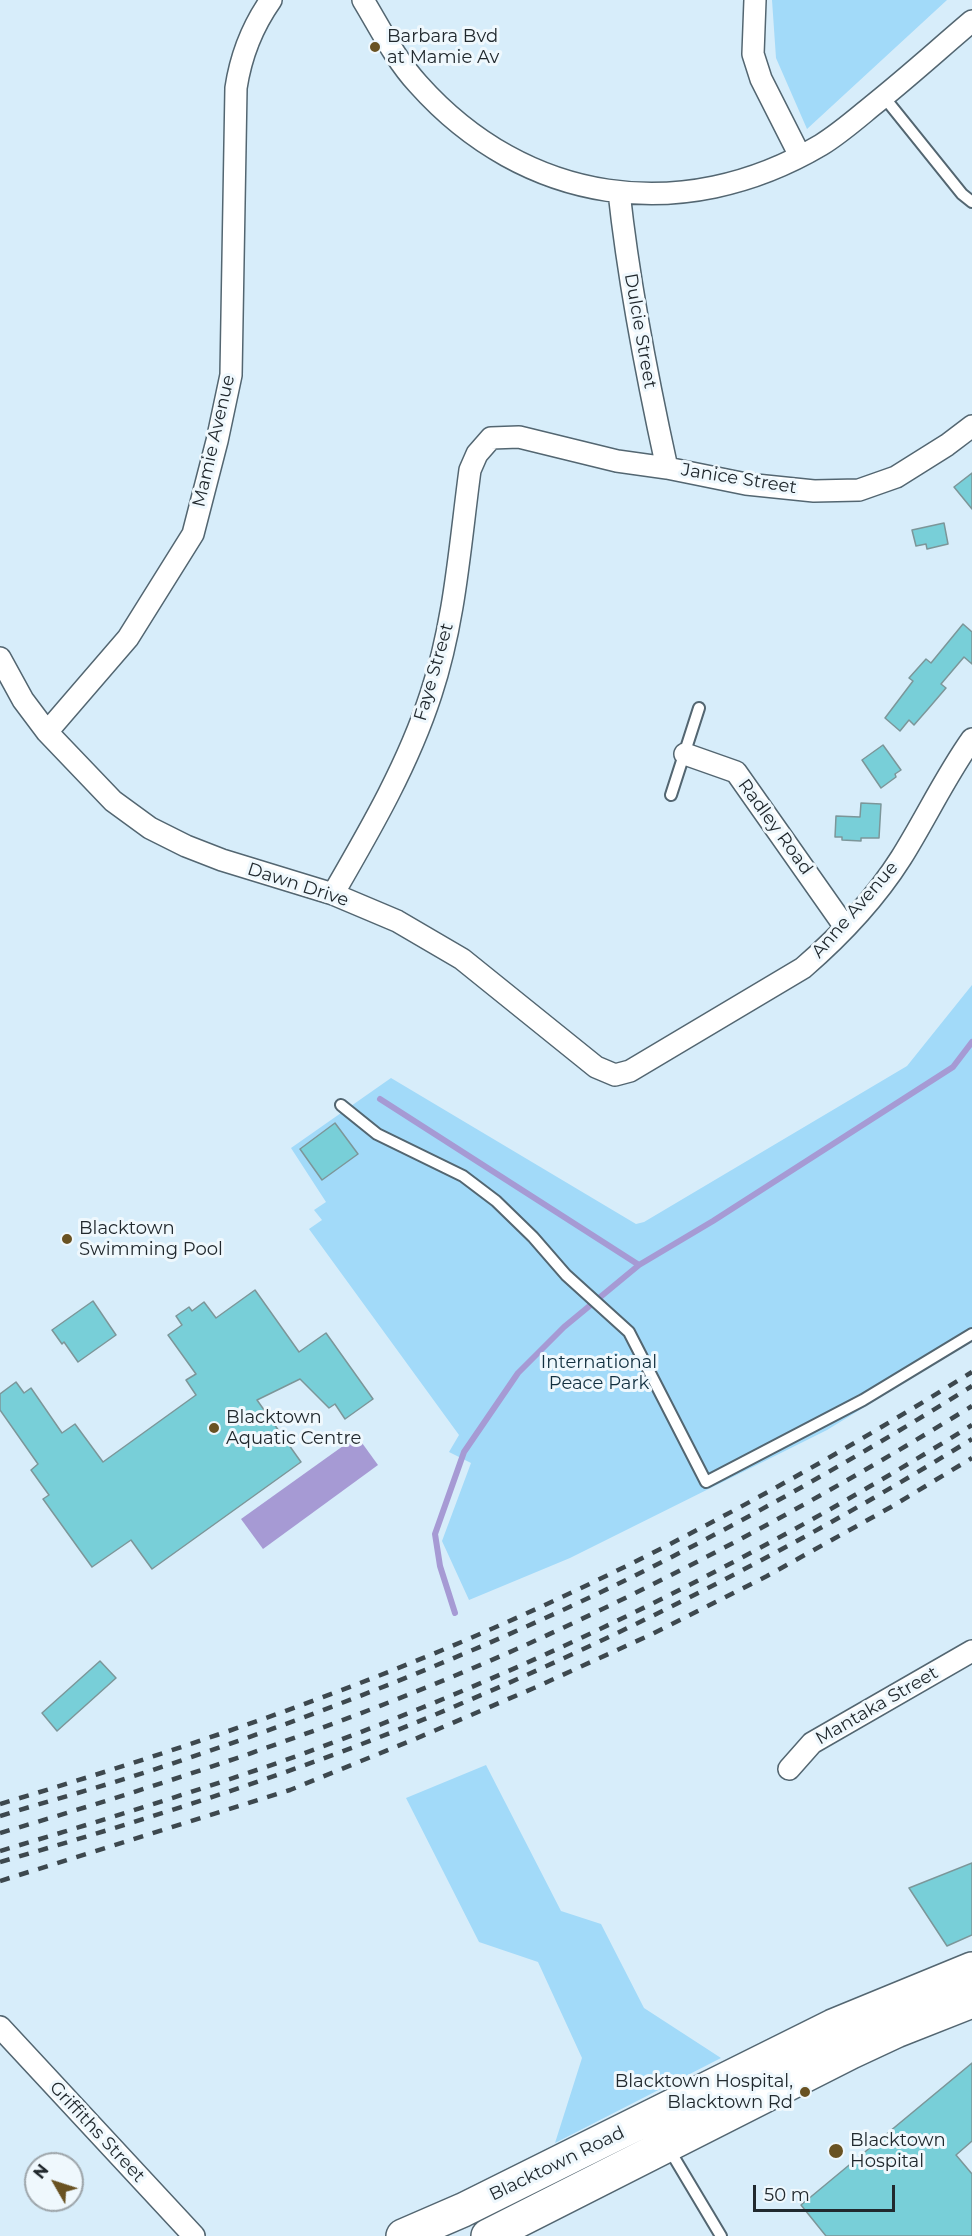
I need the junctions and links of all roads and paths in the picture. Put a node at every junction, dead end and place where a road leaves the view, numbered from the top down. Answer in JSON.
{"nodes":[{"id":1,"x":271,"y":0,"type":"edge"},
{"id":2,"x":363,"y":0,"type":"edge"},
{"id":3,"x":755,"y":0,"type":"edge"},
{"id":4,"x":972,"y":21,"type":"edge"},
{"id":5,"x":884,"y":97,"type":"junction"},
{"id":6,"x":800,"y":156,"type":"junction"},
{"id":7,"x":619,"y":192,"type":"junction"},
{"id":8,"x":972,"y":202,"type":"edge"},
{"id":9,"x":972,"y":426,"type":"edge"},
{"id":10,"x":491,"y":438,"type":"joint"},
{"id":11,"x":667,"y":468,"type":"junction"},
{"id":12,"x":0,"y":658,"type":"edge"},
{"id":13,"x":699,"y":708,"type":"dead end"},
{"id":14,"x":47,"y":732,"type":"junction"},
{"id":15,"x":972,"y":739,"type":"edge"},
{"id":16,"x":685,"y":754,"type":"junction"},
{"id":17,"x":671,"y":795,"type":"dead end"},
{"id":18,"x":333,"y":894,"type":"junction"},
{"id":19,"x":845,"y":927,"type":"junction"},
{"id":20,"x":630,"y":1071,"type":"joint"},
{"id":21,"x":341,"y":1105,"type":"dead end"},
{"id":22,"x":972,"y":1334,"type":"edge"},
{"id":23,"x":972,"y":1651,"type":"edge"},
{"id":24,"x":789,"y":1768,"type":"dead end"},
{"id":25,"x":972,"y":1969,"type":"edge"},
{"id":26,"x":972,"y":2001,"type":"edge"},
{"id":27,"x":0,"y":2027,"type":"edge"},
{"id":28,"x":658,"y":2132,"type":"junction"},
{"id":29,"x":194,"y":2236,"type":"edge"},
{"id":30,"x":403,"y":2236,"type":"edge"},
{"id":31,"x":488,"y":2236,"type":"edge"},
{"id":32,"x":722,"y":2236,"type":"edge"}],
"edges":[{"from":1,"to":14,"type":"street","name":"Mamie Avenue"},
{"from":2,"to":7,"type":"street"},
{"from":3,"to":6,"type":"street"},
{"from":4,"to":5,"type":"street"},
{"from":5,"to":6,"type":"street"},
{"from":5,"to":8,"type":"lane"},
{"from":6,"to":7,"type":"street"},
{"from":7,"to":11,"type":"street","name":"Dulcie Street"},
{"from":9,"to":11,"type":"street","name":"Janice Street"},
{"from":10,"to":11,"type":"street","name":"Janice Street"},
{"from":10,"to":18,"type":"street","name":"Faye Street"},
{"from":12,"to":14,"type":"street","name":"Dawn Drive"},
{"from":13,"to":16,"type":"lane"},
{"from":14,"to":18,"type":"street","name":"Dawn Drive"},
{"from":15,"to":19,"type":"street","name":"Anne Avenue"},
{"from":16,"to":17,"type":"lane"},
{"from":16,"to":19,"type":"street","name":"Radley Road"},
{"from":18,"to":20,"type":"street","name":"Dawn Drive"},
{"from":19,"to":20,"type":"street","name":"Anne Avenue"},
{"from":21,"to":22,"type":"lane"},
{"from":23,"to":24,"type":"street","name":"Mantaka Street"},
{"from":25,"to":28,"type":"main road","name":"Blacktown Road"},
{"from":26,"to":28,"type":"main road","name":"Blacktown Road"},
{"from":27,"to":29,"type":"street","name":"Griffiths Street"},
{"from":28,"to":30,"type":"main road","name":"Blacktown Road"},
{"from":28,"to":31,"type":"main road","name":"Blacktown Road"},
{"from":28,"to":32,"type":"lane"}]}
